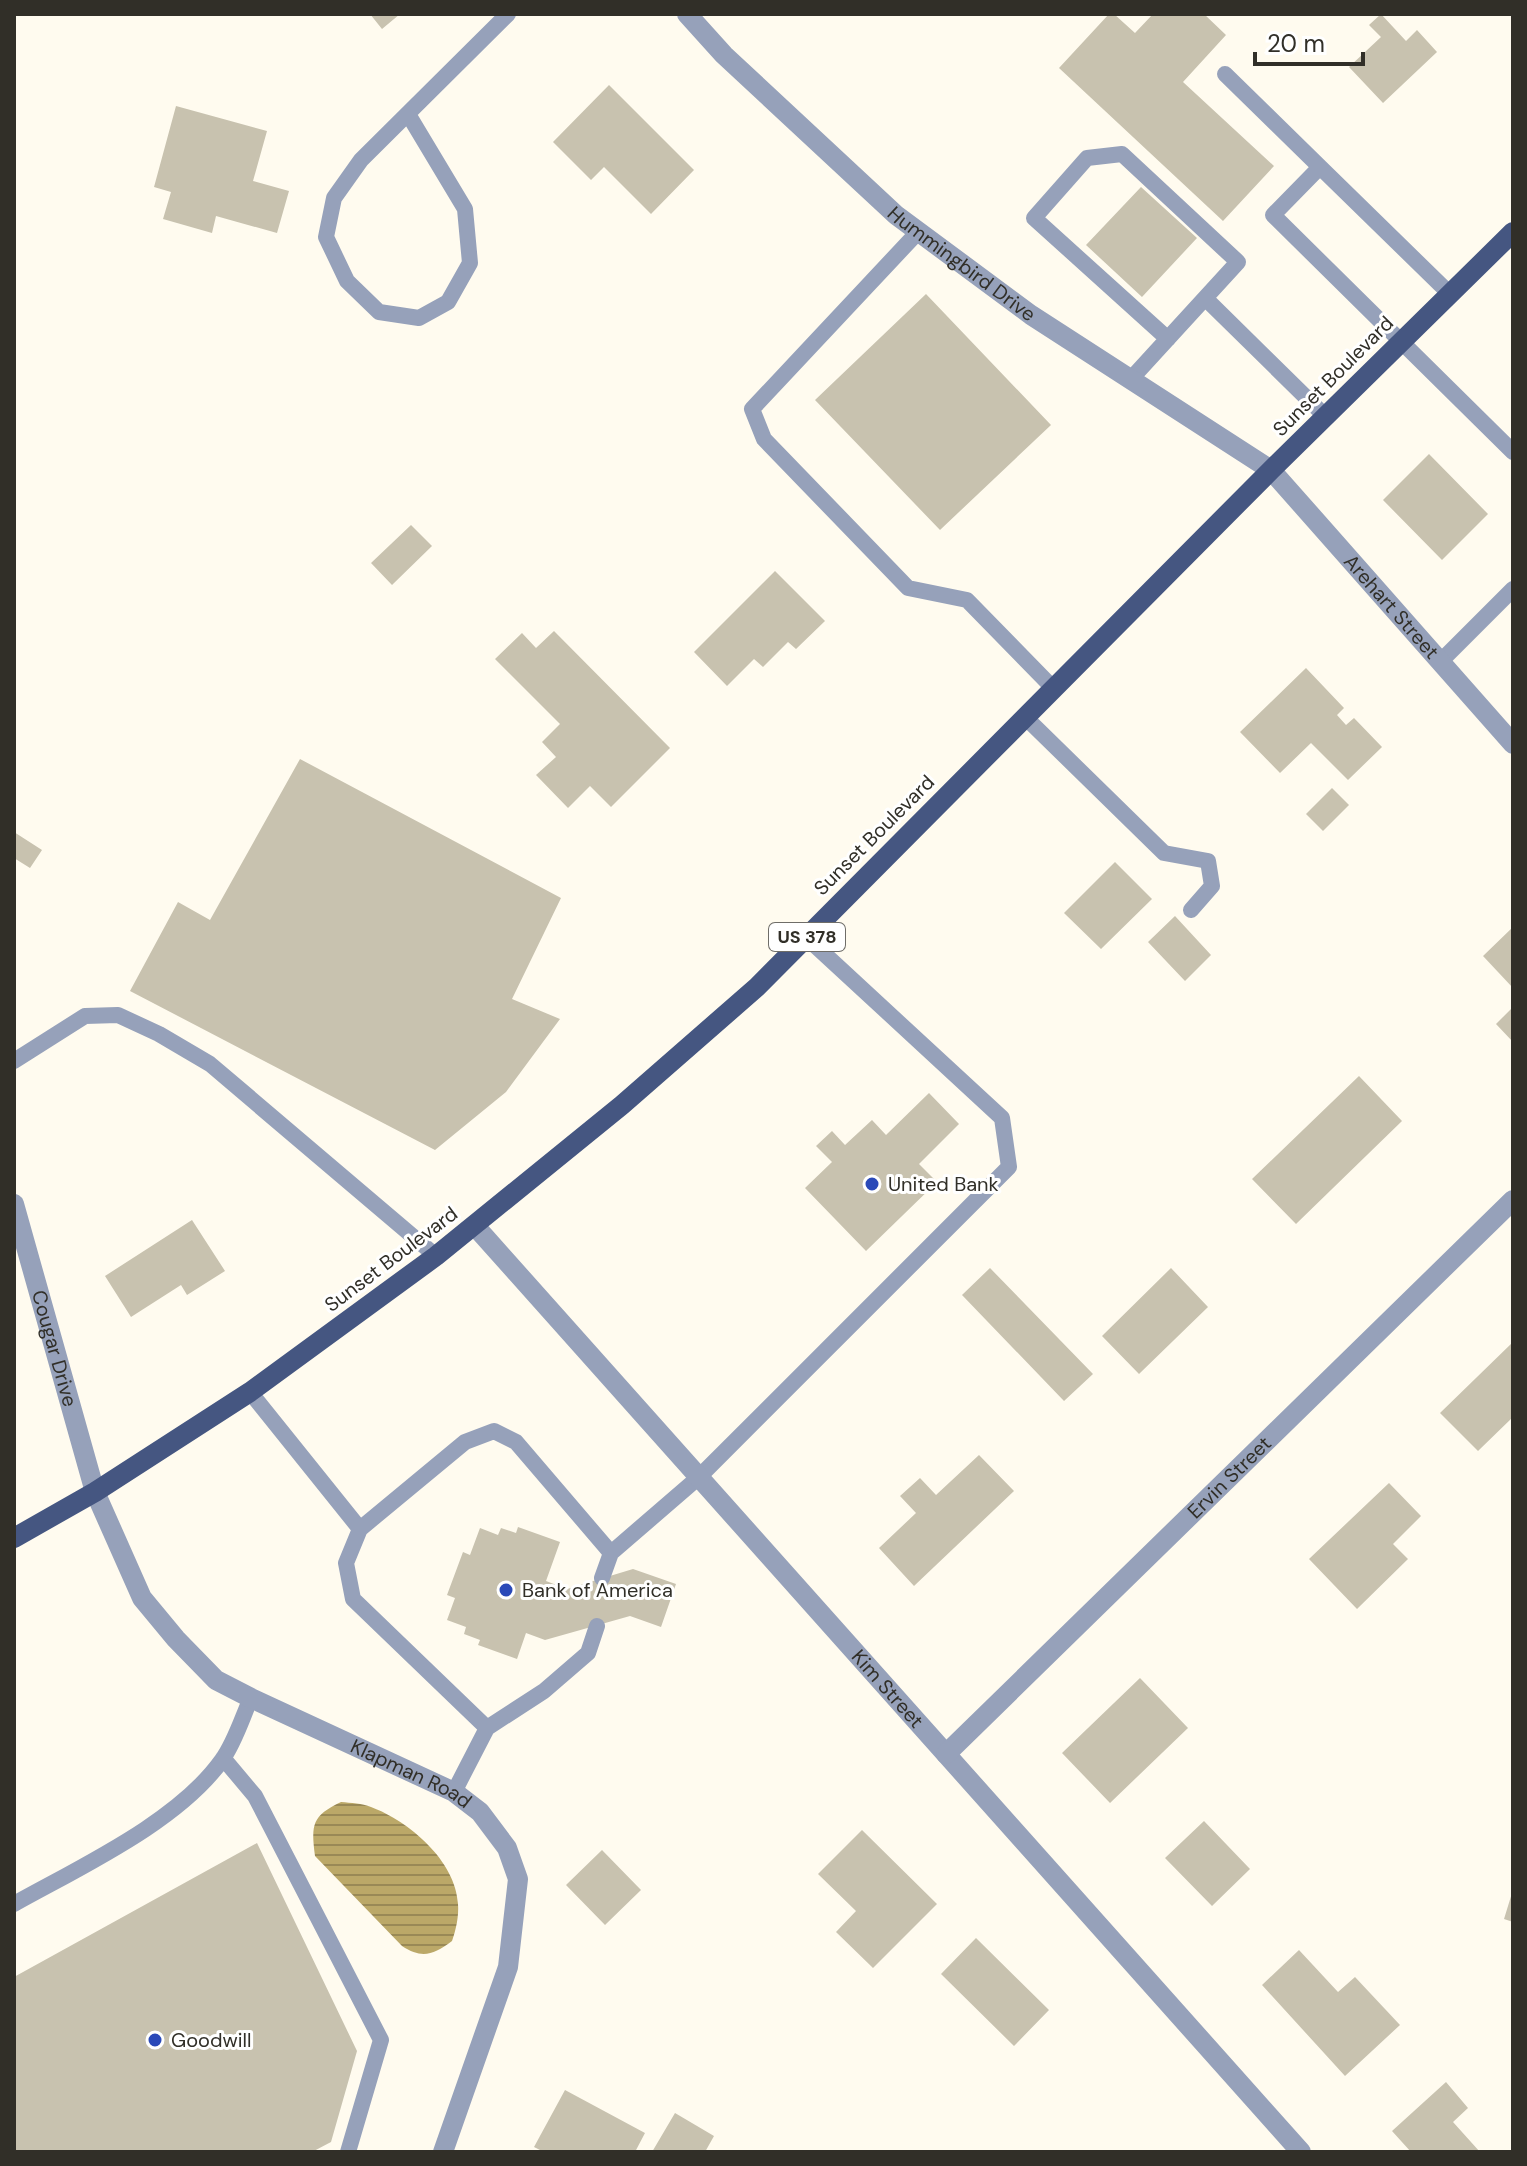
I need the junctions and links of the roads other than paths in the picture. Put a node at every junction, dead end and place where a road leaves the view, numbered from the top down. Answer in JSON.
{"nodes":[{"id":1,"x":508,"y":14,"type":"edge"},
{"id":2,"x":687,"y":14,"type":"edge"},
{"id":3,"x":1225,"y":74,"type":"dead end"},
{"id":4,"x":408,"y":114,"type":"junction"},
{"id":5,"x":1320,"y":167,"type":"junction"},
{"id":6,"x":918,"y":232,"type":"junction"},
{"id":7,"x":1513,"y":232,"type":"edge"},
{"id":8,"x":1450,"y":294,"type":"junction"},
{"id":9,"x":1205,"y":298,"type":"junction"},
{"id":10,"x":1168,"y":339,"type":"junction"},
{"id":11,"x":1402,"y":341,"type":"junction"},
{"id":12,"x":1130,"y":380,"type":"junction"},
{"id":13,"x":1326,"y":417,"type":"junction"},
{"id":14,"x":1513,"y":452,"type":"edge"},
{"id":15,"x":1271,"y":470,"type":"junction"},
{"id":16,"x":1513,"y":589,"type":"edge"},
{"id":17,"x":1440,"y":662,"type":"junction"},
{"id":18,"x":1054,"y":689,"type":"junction"},
{"id":19,"x":1025,"y":717,"type":"junction"},
{"id":20,"x":1513,"y":744,"type":"edge"},
{"id":21,"x":1191,"y":910,"type":"dead end"},
{"id":22,"x":806,"y":937,"type":"junction"},
{"id":23,"x":14,"y":1061,"type":"edge"},
{"id":24,"x":1513,"y":1200,"type":"edge"},
{"id":25,"x":14,"y":1204,"type":"edge"},
{"id":26,"x":475,"y":1226,"type":"junction"},
{"id":27,"x":436,"y":1256,"type":"junction"},
{"id":28,"x":250,"y":1392,"type":"junction"},
{"id":29,"x":699,"y":1477,"type":"junction"},
{"id":30,"x":95,"y":1492,"type":"junction"},
{"id":31,"x":360,"y":1529,"type":"junction"},
{"id":32,"x":14,"y":1538,"type":"edge"},
{"id":33,"x":611,"y":1553,"type":"junction"},
{"id":34,"x":602,"y":1578,"type":"dead end"},
{"id":35,"x":597,"y":1626,"type":"dead end"},
{"id":36,"x":251,"y":1698,"type":"junction"},
{"id":37,"x":487,"y":1728,"type":"junction"},
{"id":38,"x":946,"y":1754,"type":"junction"},
{"id":39,"x":223,"y":1758,"type":"junction"},
{"id":40,"x":454,"y":1792,"type":"junction"},
{"id":41,"x":14,"y":1904,"type":"edge"},
{"id":42,"x":348,"y":2152,"type":"edge"},
{"id":43,"x":443,"y":2152,"type":"edge"},
{"id":44,"x":1301,"y":2152,"type":"edge"}],
"edges":[{"from":1,"to":4,"type":"lane"},
{"from":2,"to":6,"type":"street","name":"Hummingbird Drive"},
{"from":3,"to":5,"type":"lane"},
{"from":4,"to":4,"type":"lane"},
{"from":5,"to":8,"type":"lane"},
{"from":5,"to":11,"type":"lane"},
{"from":6,"to":12,"type":"street","name":"Hummingbird Drive"},
{"from":6,"to":18,"type":"lane"},
{"from":7,"to":8,"type":"main road","name":"Sunset Boulevard","number":"US 378"},
{"from":8,"to":11,"type":"main road","name":"Sunset Boulevard","number":"US 378"},
{"from":9,"to":10,"type":"lane"},
{"from":9,"to":10,"type":"lane"},
{"from":9,"to":13,"type":"lane"},
{"from":10,"to":12,"type":"lane"},
{"from":11,"to":13,"type":"main road","name":"Sunset Boulevard","number":"US 378"},
{"from":11,"to":14,"type":"lane"},
{"from":12,"to":15,"type":"street","name":"Hummingbird Drive"},
{"from":13,"to":15,"type":"main road","name":"Sunset Boulevard","number":"US 378"},
{"from":15,"to":17,"type":"street","name":"Arehart Street"},
{"from":15,"to":18,"type":"main road","name":"Sunset Boulevard","number":"US 378"},
{"from":16,"to":17,"type":"lane"},
{"from":17,"to":20,"type":"street","name":"Arehart Street"},
{"from":18,"to":19,"type":"main road","name":"Sunset Boulevard","number":"US 378"},
{"from":19,"to":21,"type":"lane"},
{"from":19,"to":22,"type":"main road","name":"Sunset Boulevard","number":"US 378"},
{"from":22,"to":26,"type":"main road","name":"Sunset Boulevard","number":"US 378"},
{"from":22,"to":29,"type":"lane"},
{"from":23,"to":27,"type":"lane"},
{"from":24,"to":38,"type":"street","name":"Ervin Street"},
{"from":25,"to":30,"type":"street","name":"Cougar Drive"},
{"from":26,"to":27,"type":"main road","name":"Sunset Boulevard","number":"US 378"},
{"from":26,"to":29,"type":"street","name":"Kim Street"},
{"from":27,"to":28,"type":"main road","name":"Sunset Boulevard","number":"US 378"},
{"from":28,"to":30,"type":"main road","name":"Sunset Boulevard","number":"US 378"},
{"from":28,"to":31,"type":"lane"},
{"from":29,"to":33,"type":"lane"},
{"from":29,"to":38,"type":"street","name":"Kim Street"},
{"from":30,"to":32,"type":"main road","name":"Sunset Boulevard","number":"US 378"},
{"from":30,"to":36,"type":"street","name":"Klapman Road"},
{"from":31,"to":33,"type":"lane"},
{"from":31,"to":37,"type":"lane"},
{"from":33,"to":34,"type":"lane"},
{"from":35,"to":37,"type":"lane"},
{"from":36,"to":39,"type":"lane"},
{"from":36,"to":40,"type":"street","name":"Klapman Road"},
{"from":37,"to":40,"type":"lane"},
{"from":38,"to":44,"type":"street","name":"Kim Street"},
{"from":39,"to":41,"type":"lane"},
{"from":39,"to":42,"type":"lane"},
{"from":40,"to":43,"type":"street","name":"Klapman Road"}]}
